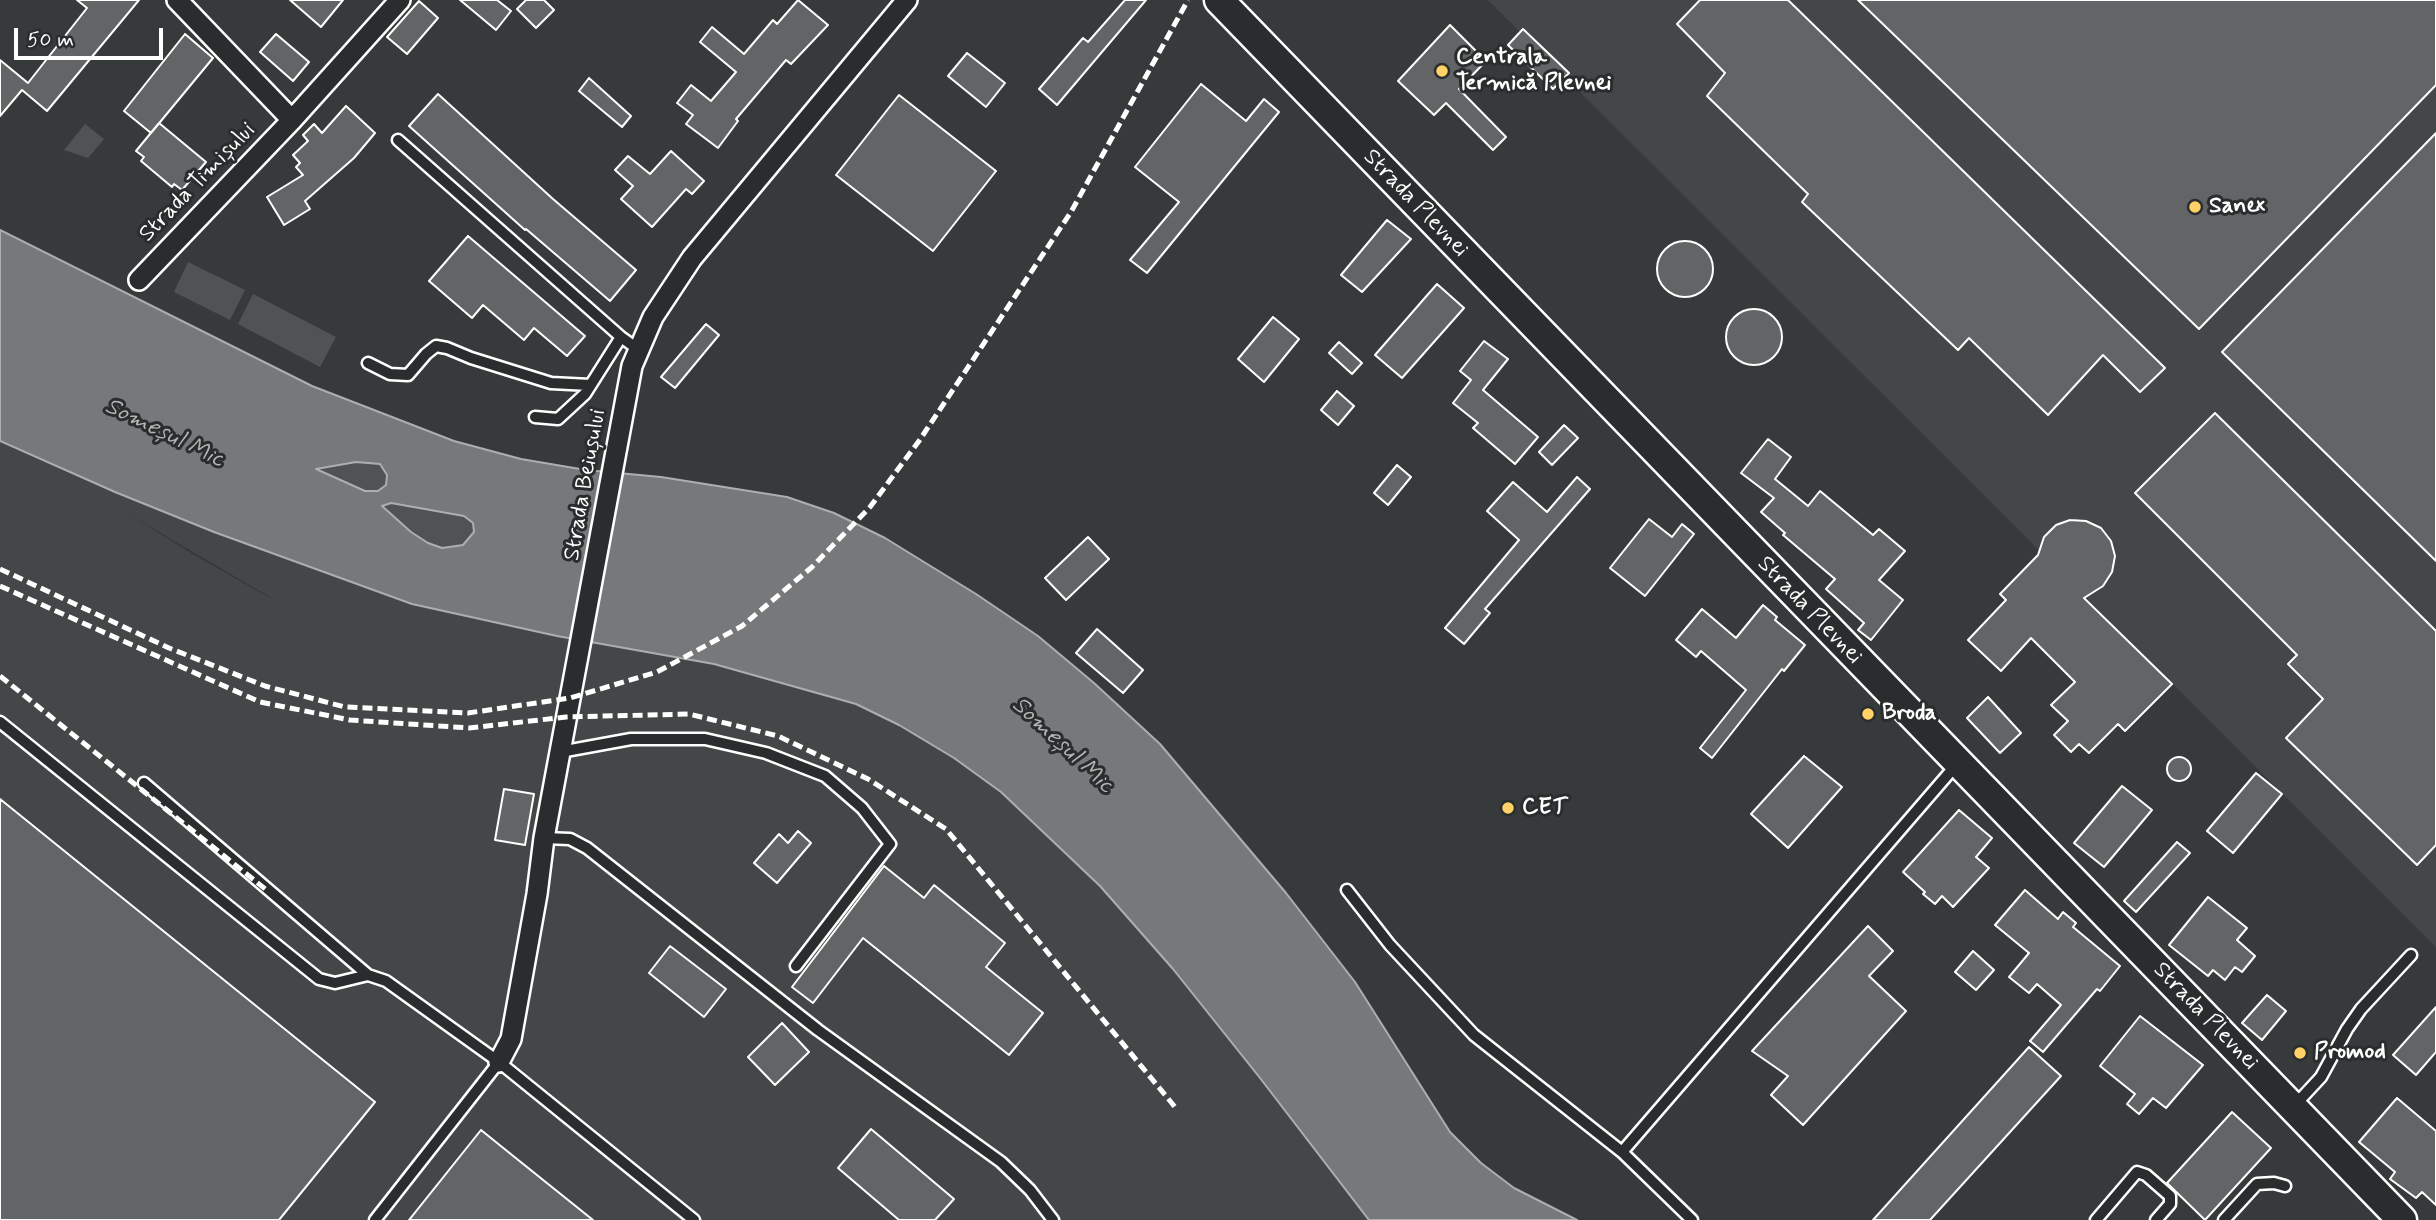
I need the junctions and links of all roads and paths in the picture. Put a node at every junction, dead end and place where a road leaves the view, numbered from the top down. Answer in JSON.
{"nodes":[{"id":1,"x":177,"y":0,"type":"edge"},
{"id":2,"x":400,"y":0,"type":"edge"},
{"id":3,"x":907,"y":0,"type":"edge"},
{"id":4,"x":1219,"y":0,"type":"edge"},
{"id":5,"x":292,"y":120,"type":"junction"},
{"id":6,"x":398,"y":140,"type":"dead end"},
{"id":7,"x":139,"y":279,"type":"dead end"},
{"id":8,"x":621,"y":337,"type":"junction"},
{"id":9,"x":636,"y":358,"type":"junction"},
{"id":10,"x":368,"y":363,"type":"dead end"},
{"id":11,"x":590,"y":385,"type":"junction"},
{"id":12,"x":535,"y":417,"type":"dead end"},
{"id":13,"x":0,"y":722,"type":"edge"},
{"id":14,"x":561,"y":752,"type":"junction"},
{"id":15,"x":1958,"y":764,"type":"junction"},
{"id":16,"x":144,"y":783,"type":"dead end"},
{"id":17,"x":544,"y":838,"type":"junction"},
{"id":18,"x":1347,"y":890,"type":"dead end"},
{"id":19,"x":2411,"y":955,"type":"dead end"},
{"id":20,"x":796,"y":966,"type":"dead end"},
{"id":21,"x":368,"y":975,"type":"junction"},
{"id":22,"x":499,"y":1062,"type":"junction"},
{"id":23,"x":2292,"y":1107,"type":"junction"},
{"id":24,"x":1622,"y":1152,"type":"junction"},
{"id":25,"x":2285,"y":1186,"type":"dead end"},
{"id":26,"x":375,"y":1220,"type":"edge"},
{"id":27,"x":694,"y":1220,"type":"edge"},
{"id":28,"x":1053,"y":1220,"type":"edge"},
{"id":29,"x":1692,"y":1220,"type":"edge"},
{"id":30,"x":2096,"y":1220,"type":"edge"},
{"id":31,"x":2156,"y":1220,"type":"edge"},
{"id":32,"x":2224,"y":1220,"type":"edge"},
{"id":33,"x":2402,"y":1220,"type":"edge"}],
"edges":[{"from":1,"to":5,"type":"street","name":"Strada Timișului"},
{"from":2,"to":5,"type":"street","name":"Strada Timișului"},
{"from":3,"to":9,"type":"street","name":"Strada Beiușului"},
{"from":4,"to":15,"type":"main road","name":"Strada Plevnei"},
{"from":5,"to":7,"type":"street","name":"Strada Timișului"},
{"from":6,"to":8,"type":"lane"},
{"from":8,"to":9,"type":"lane"},
{"from":8,"to":11,"type":"lane"},
{"from":9,"to":14,"type":"street","name":"Strada Beiușului"},
{"from":10,"to":11,"type":"lane"},
{"from":11,"to":12,"type":"lane"},
{"from":13,"to":21,"type":"lane"},
{"from":14,"to":17,"type":"street","name":"Strada Beiușului"},
{"from":14,"to":20,"type":"lane"},
{"from":15,"to":23,"type":"main road","name":"Strada Plevnei"},
{"from":15,"to":24,"type":"lane"},
{"from":16,"to":21,"type":"lane"},
{"from":17,"to":22,"type":"street","name":"Strada Beiușului"},
{"from":17,"to":28,"type":"lane"},
{"from":18,"to":24,"type":"lane"},
{"from":19,"to":23,"type":"lane"},
{"from":21,"to":22,"type":"lane"},
{"from":22,"to":26,"type":"lane"},
{"from":22,"to":27,"type":"lane"},
{"from":23,"to":33,"type":"main road","name":"Strada Plevnei"},
{"from":24,"to":29,"type":"lane"},
{"from":25,"to":32,"type":"lane"},
{"from":30,"to":31,"type":"lane"}]}
